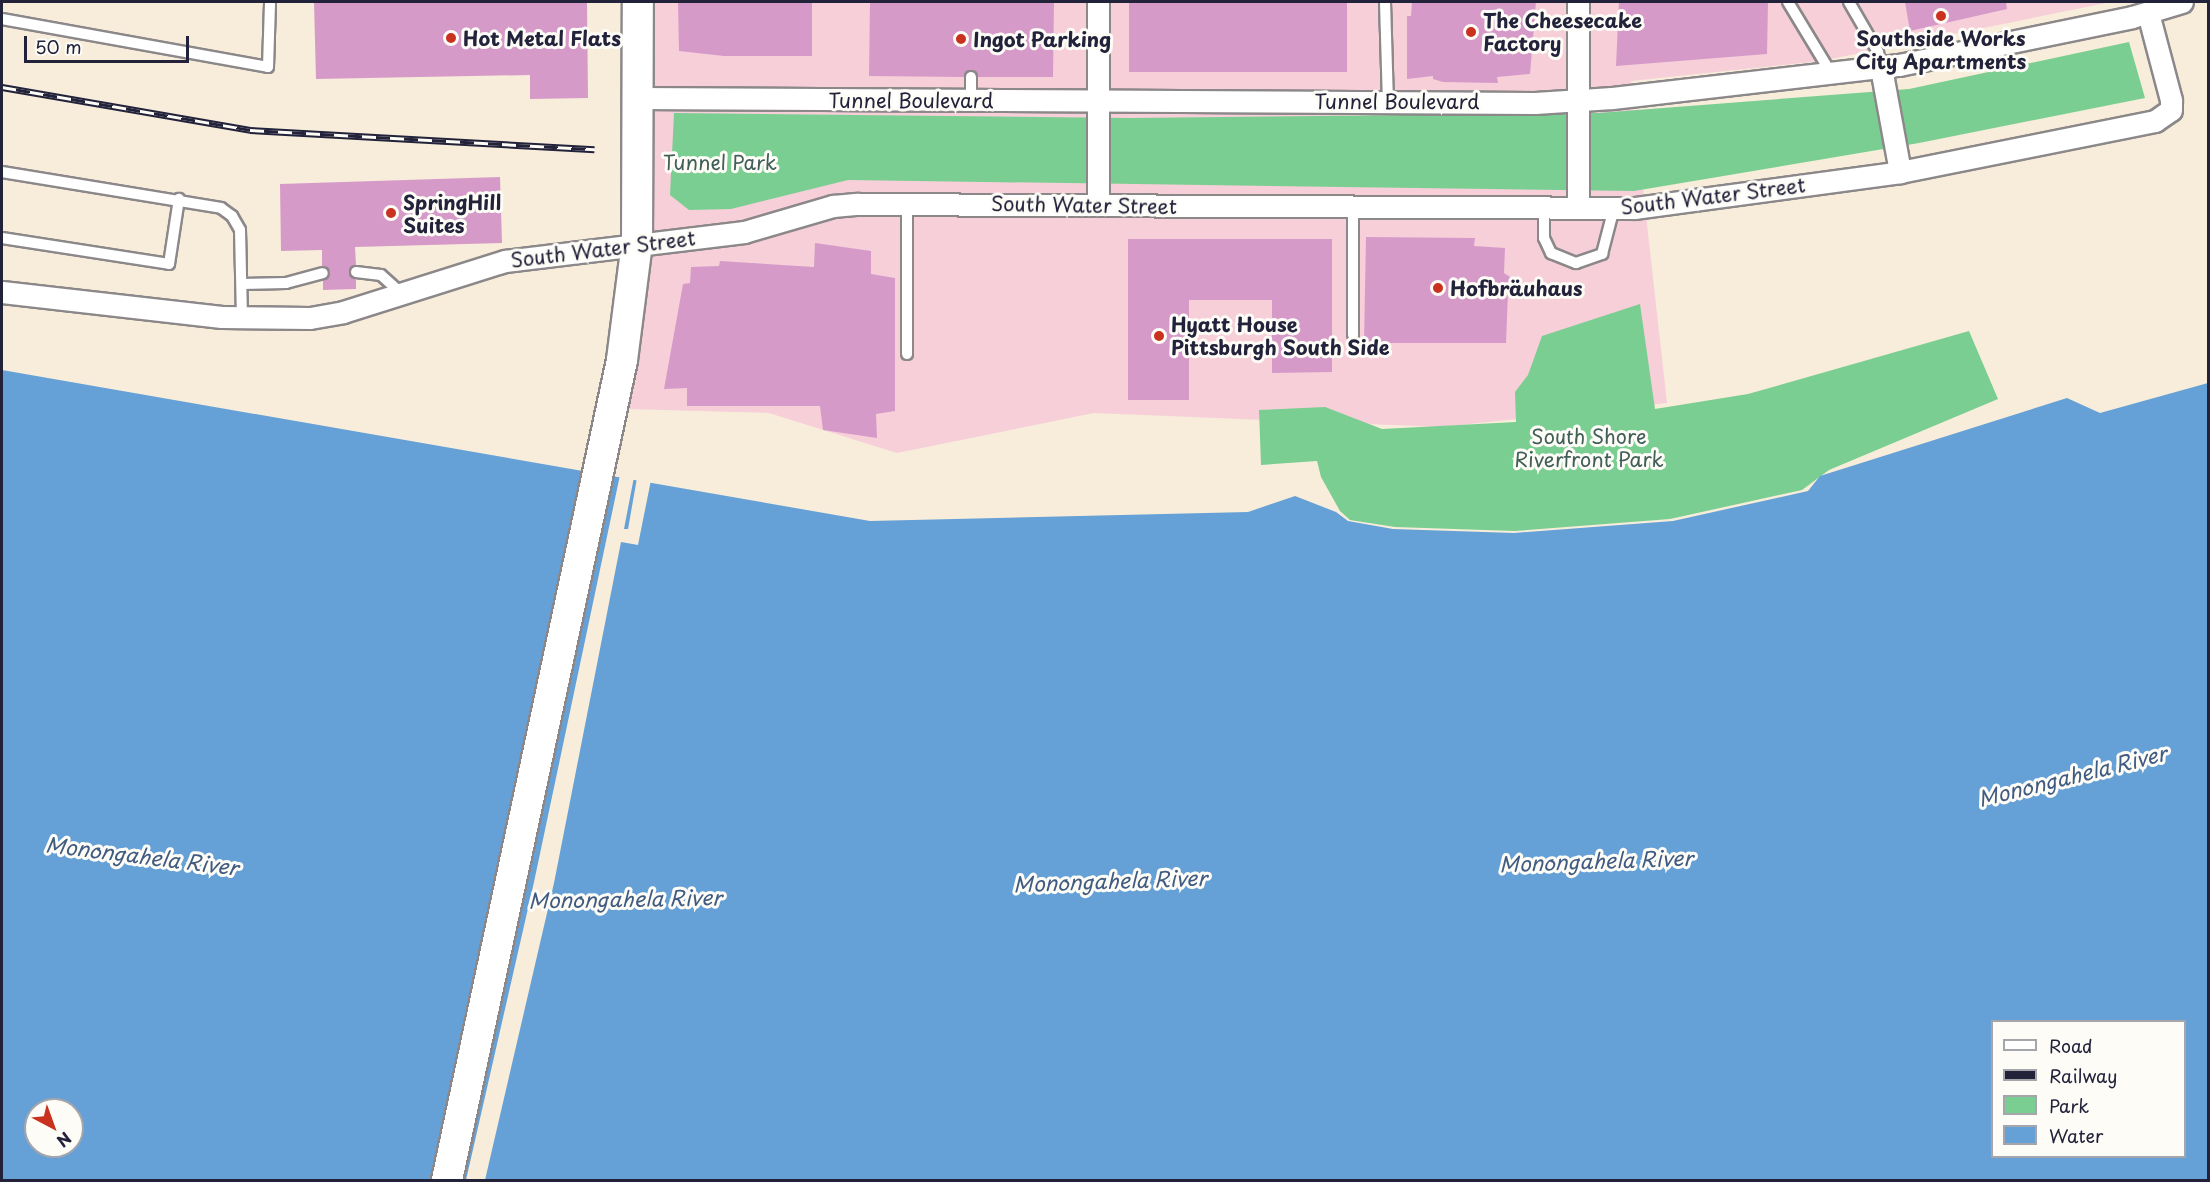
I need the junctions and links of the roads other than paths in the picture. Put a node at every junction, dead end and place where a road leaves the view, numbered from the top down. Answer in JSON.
{"nodes":[{"id":1,"x":270,"y":2,"type":"edge"},
{"id":2,"x":638,"y":2,"type":"edge"},
{"id":3,"x":1098,"y":2,"type":"edge"},
{"id":4,"x":1384,"y":2,"type":"edge"},
{"id":5,"x":1578,"y":2,"type":"edge"},
{"id":6,"x":1788,"y":2,"type":"edge"},
{"id":7,"x":1849,"y":2,"type":"edge"},
{"id":8,"x":2182,"y":2,"type":"edge"},
{"id":9,"x":2148,"y":13,"type":"junction"},
{"id":10,"x":2,"y":19,"type":"edge"},
{"id":11,"x":1881,"y":68,"type":"junction"},
{"id":12,"x":1831,"y":74,"type":"junction"},
{"id":13,"x":971,"y":77,"type":"dead end"},
{"id":14,"x":638,"y":98,"type":"junction"},
{"id":15,"x":971,"y":100,"type":"junction"},
{"id":16,"x":1098,"y":100,"type":"junction"},
{"id":17,"x":1578,"y":100,"type":"junction"},
{"id":18,"x":1388,"y":101,"type":"junction"},
{"id":19,"x":2,"y":172,"type":"edge"},
{"id":20,"x":1900,"y":172,"type":"junction"},
{"id":21,"x":179,"y":199,"type":"junction"},
{"id":22,"x":907,"y":203,"type":"junction"},
{"id":23,"x":1098,"y":204,"type":"junction"},
{"id":24,"x":1353,"y":206,"type":"junction"},
{"id":25,"x":1544,"y":208,"type":"junction"},
{"id":26,"x":1578,"y":208,"type":"junction"},
{"id":27,"x":1614,"y":208,"type":"junction"},
{"id":28,"x":2,"y":238,"type":"edge"},
{"id":29,"x":637,"y":243,"type":"junction"},
{"id":30,"x":356,"y":272,"type":"dead end"},
{"id":31,"x":323,"y":273,"type":"dead end"},
{"id":32,"x":242,"y":284,"type":"junction"},
{"id":33,"x":2,"y":292,"type":"edge"},
{"id":34,"x":403,"y":294,"type":"junction"},
{"id":35,"x":242,"y":319,"type":"junction"},
{"id":36,"x":1353,"y":334,"type":"dead end"},
{"id":37,"x":907,"y":354,"type":"dead end"},
{"id":38,"x":447,"y":1180,"type":"edge"}],
"edges":[{"from":1,"to":10,"type":"lane"},
{"from":2,"to":14,"type":"main road"},
{"from":3,"to":16,"type":"street"},
{"from":4,"to":18,"type":"lane"},
{"from":5,"to":17,"type":"street"},
{"from":6,"to":12,"type":"lane"},
{"from":7,"to":11,"type":"lane"},
{"from":8,"to":9,"type":"street","name":"Tunnel Boulevard"},
{"from":9,"to":11,"type":"street","name":"Tunnel Boulevard"},
{"from":9,"to":20,"type":"street","name":"South Water Street"},
{"from":11,"to":12,"type":"street","name":"Tunnel Boulevard"},
{"from":11,"to":20,"type":"street"},
{"from":12,"to":17,"type":"street","name":"Tunnel Boulevard"},
{"from":13,"to":15,"type":"lane"},
{"from":14,"to":15,"type":"street","name":"Tunnel Boulevard"},
{"from":14,"to":29,"type":"main road"},
{"from":15,"to":16,"type":"street","name":"Tunnel Boulevard"},
{"from":16,"to":18,"type":"street","name":"Tunnel Boulevard"},
{"from":16,"to":23,"type":"street"},
{"from":17,"to":18,"type":"street","name":"Tunnel Boulevard"},
{"from":17,"to":26,"type":"street"},
{"from":19,"to":21,"type":"lane"},
{"from":20,"to":27,"type":"street","name":"South Water Street"},
{"from":21,"to":28,"type":"lane"},
{"from":21,"to":32,"type":"lane"},
{"from":22,"to":23,"type":"street","name":"South Water Street"},
{"from":22,"to":29,"type":"street","name":"South Water Street"},
{"from":22,"to":37,"type":"lane"},
{"from":23,"to":24,"type":"street","name":"South Water Street"},
{"from":24,"to":25,"type":"street","name":"South Water Street"},
{"from":24,"to":36,"type":"lane"},
{"from":25,"to":26,"type":"street","name":"South Water Street"},
{"from":25,"to":27,"type":"lane"},
{"from":26,"to":27,"type":"street","name":"South Water Street"},
{"from":29,"to":34,"type":"street","name":"South Water Street"},
{"from":29,"to":38,"type":"main road"},
{"from":30,"to":34,"type":"lane"},
{"from":31,"to":32,"type":"lane"},
{"from":32,"to":35,"type":"lane"},
{"from":33,"to":35,"type":"street","name":"South Water Street"},
{"from":34,"to":35,"type":"street","name":"South Water Street"}]}
